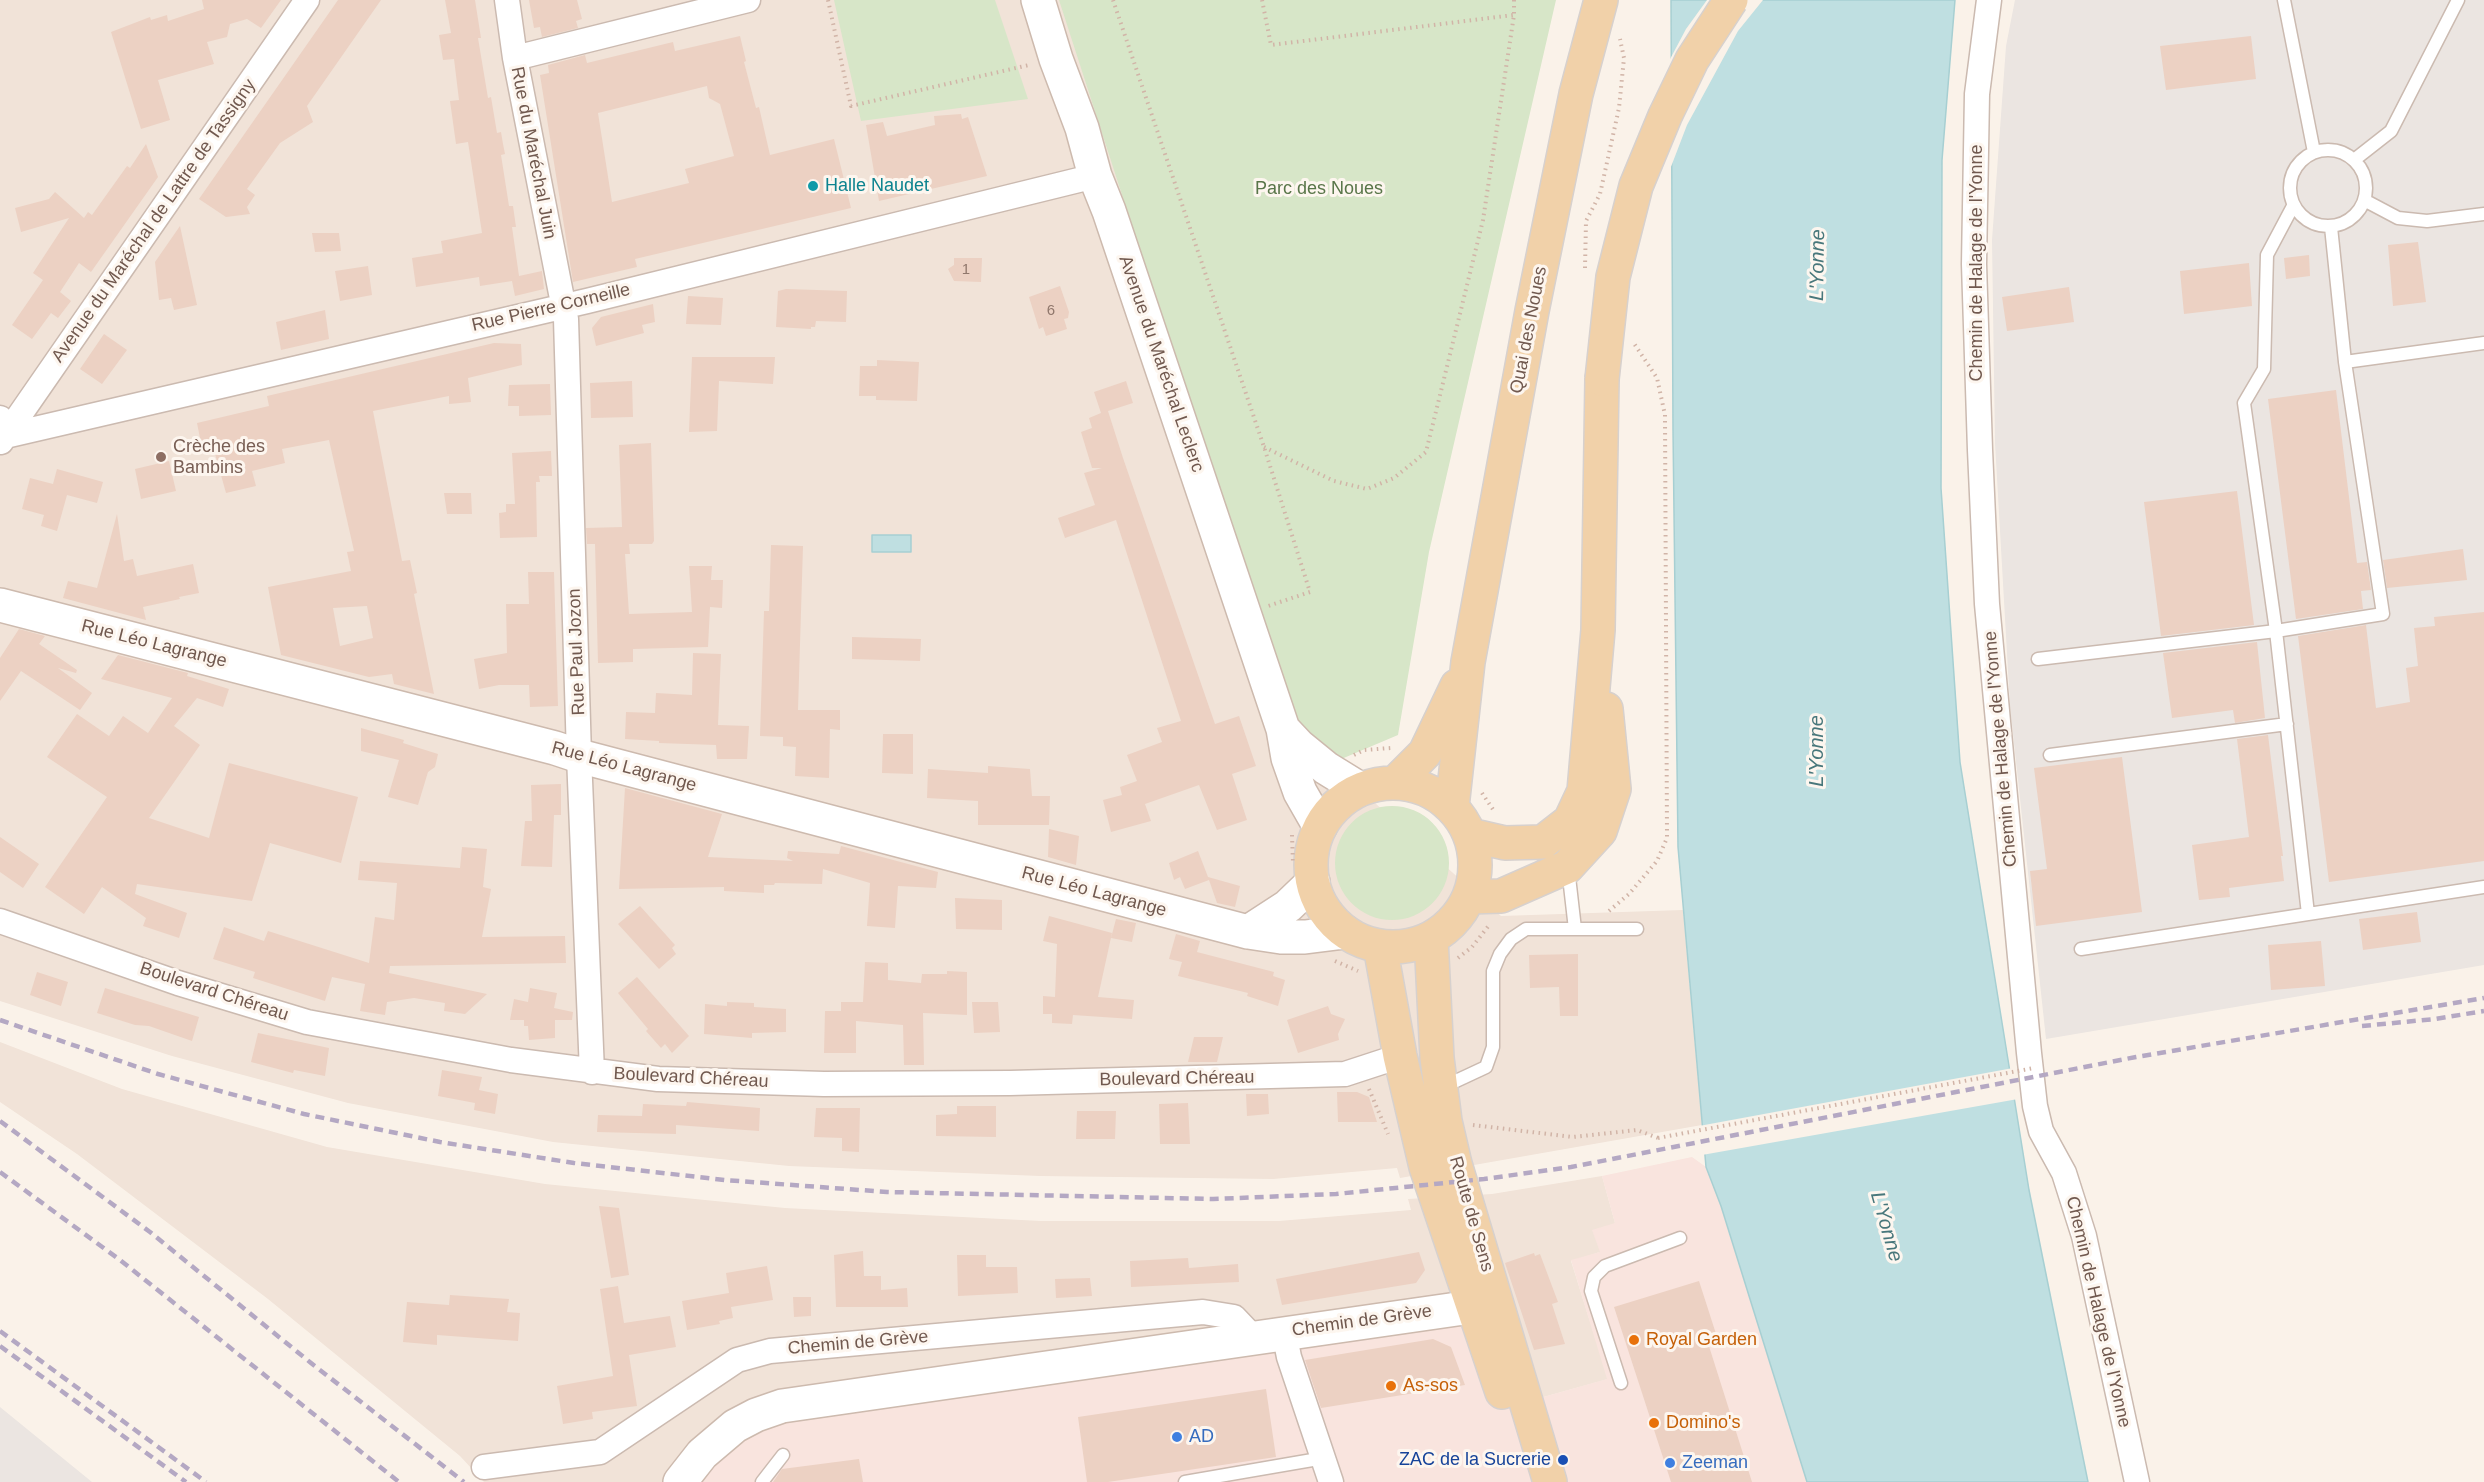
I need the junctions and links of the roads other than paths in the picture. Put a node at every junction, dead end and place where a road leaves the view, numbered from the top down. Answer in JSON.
{"nodes":[{"id":1,"x":307,"y":0,"type":"edge"},
{"id":2,"x":507,"y":0,"type":"edge"},
{"id":3,"x":748,"y":0,"type":"edge"},
{"id":4,"x":1038,"y":0,"type":"edge"},
{"id":5,"x":1731,"y":0,"type":"edge"},
{"id":6,"x":1989,"y":0,"type":"edge"},
{"id":7,"x":2284,"y":0,"type":"edge"},
{"id":8,"x":2458,"y":0,"type":"edge"},
{"id":9,"x":1599,"y":8,"type":"edge"},
{"id":10,"x":515,"y":58,"type":"junction"},
{"id":11,"x":2314,"y":152,"type":"junction"},
{"id":12,"x":2355,"y":160,"type":"junction"},
{"id":13,"x":1095,"y":176,"type":"junction"},
{"id":14,"x":2364,"y":201,"type":"junction"},
{"id":15,"x":2293,"y":206,"type":"junction"},
{"id":16,"x":2484,"y":214,"type":"edge"},
{"id":17,"x":2331,"y":226,"type":"junction"},
{"id":18,"x":562,"y":305,"type":"junction"},
{"id":19,"x":2484,"y":343,"type":"edge"},
{"id":20,"x":2345,"y":363,"type":"junction"},
{"id":21,"x":2,"y":432,"type":"edge"},
{"id":22,"x":0,"y":605,"type":"edge"},
{"id":23,"x":1598,"y":630,"type":"junction"},
{"id":24,"x":2276,"y":631,"type":"junction"},
{"id":25,"x":2038,"y":659,"type":"dead end"},
{"id":26,"x":1468,"y":662,"type":"junction"},
{"id":27,"x":2287,"y":724,"type":"junction"},
{"id":28,"x":1283,"y":729,"type":"junction"},
{"id":29,"x":2050,"y":754,"type":"dead end"},
{"id":30,"x":579,"y":756,"type":"junction"},
{"id":31,"x":1396,"y":782,"type":"junction"},
{"id":32,"x":1360,"y":789,"type":"junction"},
{"id":33,"x":1452,"y":807,"type":"junction"},
{"id":34,"x":1306,"y":826,"type":"junction"},
{"id":35,"x":1470,"y":835,"type":"junction"},
{"id":36,"x":1568,"y":867,"type":"junction"},
{"id":37,"x":1303,"y":878,"type":"junction"},
{"id":38,"x":2484,"y":886,"type":"edge"},
{"id":39,"x":1469,"y":897,"type":"junction"},
{"id":40,"x":2308,"y":914,"type":"junction"},
{"id":41,"x":0,"y":921,"type":"edge"},
{"id":42,"x":1581,"y":929,"type":"junction"},
{"id":43,"x":1637,"y":929,"type":"dead end"},
{"id":44,"x":1248,"y":932,"type":"junction"},
{"id":45,"x":1345,"y":932,"type":"junction"},
{"id":46,"x":1431,"y":938,"type":"junction"},
{"id":47,"x":1380,"y":946,"type":"junction"},
{"id":48,"x":2081,"y":949,"type":"dead end"},
{"id":49,"x":1386,"y":1061,"type":"junction"},
{"id":50,"x":592,"y":1072,"type":"junction"},
{"id":51,"x":1456,"y":1081,"type":"dead end"},
{"id":52,"x":1680,"y":1238,"type":"dead end"},
{"id":53,"x":1471,"y":1307,"type":"junction"},
{"id":54,"x":1269,"y":1334,"type":"junction"},
{"id":55,"x":1621,"y":1383,"type":"dead end"},
{"id":56,"x":783,"y":1455,"type":"dead end"},
{"id":57,"x":1324,"y":1458,"type":"junction"},
{"id":58,"x":484,"y":1467,"type":"dead end"},
{"id":59,"x":680,"y":1482,"type":"edge"},
{"id":60,"x":762,"y":1482,"type":"edge"},
{"id":61,"x":1185,"y":1482,"type":"edge"},
{"id":62,"x":1331,"y":1482,"type":"edge"},
{"id":63,"x":1530,"y":1482,"type":"edge"},
{"id":64,"x":1550,"y":1482,"type":"edge"},
{"id":65,"x":2137,"y":1482,"type":"edge"}],
"edges":[{"from":1,"to":21,"type":"street","name":"Avenue du Maréchal de Lattre de Tassigny"},
{"from":2,"to":10,"type":"street","name":"Rue du Maréchal Juin"},
{"from":3,"to":10,"type":"street"},
{"from":4,"to":13,"type":"main road","name":"Avenue du Maréchal Leclerc"},
{"from":5,"to":23,"type":"main road","bridge":true},
{"from":6,"to":65,"type":"street","name":"Chemin de Halage de l'Yonne"},
{"from":7,"to":11,"type":"lane"},
{"from":8,"to":12,"type":"lane"},
{"from":9,"to":26,"type":"main road","name":"Quai des Noues"},
{"from":10,"to":18,"type":"street","name":"Rue du Maréchal Juin"},
{"from":11,"to":12,"type":"lane"},
{"from":11,"to":15,"type":"lane"},
{"from":12,"to":14,"type":"lane"},
{"from":13,"to":18,"type":"street","name":"Rue Pierre Corneille"},
{"from":13,"to":28,"type":"main road","name":"Avenue du Maréchal Leclerc"},
{"from":14,"to":16,"type":"lane"},
{"from":14,"to":17,"type":"lane"},
{"from":15,"to":17,"type":"lane"},
{"from":15,"to":24,"type":"lane"},
{"from":17,"to":20,"type":"lane"},
{"from":18,"to":21,"type":"street","name":"Rue Pierre Corneille"},
{"from":18,"to":30,"type":"street","name":"Rue Paul Jozon"},
{"from":19,"to":20,"type":"lane"},
{"from":20,"to":24,"type":"lane"},
{"from":22,"to":30,"type":"main road","name":"Rue Léo Lagrange"},
{"from":23,"to":35,"type":"main road"},
{"from":23,"to":36,"type":"main road"},
{"from":24,"to":25,"type":"lane"},
{"from":24,"to":27,"type":"lane"},
{"from":26,"to":31,"type":"main road"},
{"from":26,"to":33,"type":"main road"},
{"from":27,"to":29,"type":"lane"},
{"from":27,"to":40,"type":"lane"},
{"from":28,"to":32,"type":"main road"},
{"from":28,"to":34,"type":"main road","name":"Avenue du Maréchal Leclerc"},
{"from":30,"to":44,"type":"main road","name":"Rue Léo Lagrange"},
{"from":30,"to":50,"type":"street","name":"Rue Paul Jozon"},
{"from":31,"to":32,"type":"main road"},
{"from":31,"to":33,"type":"main road"},
{"from":32,"to":34,"type":"main road"},
{"from":33,"to":35,"type":"main road"},
{"from":34,"to":37,"type":"main road"},
{"from":35,"to":39,"type":"main road"},
{"from":36,"to":39,"type":"main road"},
{"from":36,"to":42,"type":"lane"},
{"from":37,"to":44,"type":"main road"},
{"from":37,"to":45,"type":"main road"},
{"from":38,"to":40,"type":"lane"},
{"from":39,"to":46,"type":"main road"},
{"from":40,"to":48,"type":"lane"},
{"from":41,"to":50,"type":"street","name":"Boulevard Chéreau"},
{"from":42,"to":43,"type":"lane"},
{"from":42,"to":51,"type":"lane"},
{"from":44,"to":45,"type":"main road","name":"Rue Léo Lagrange"},
{"from":45,"to":47,"type":"main road"},
{"from":46,"to":47,"type":"main road"},
{"from":46,"to":64,"type":"main road","name":"Route de Sens"},
{"from":47,"to":49,"type":"main road","name":"Route de Sens"},
{"from":49,"to":50,"type":"street","name":"Boulevard Chéreau"},
{"from":49,"to":53,"type":"main road","name":"Route de Sens"},
{"from":52,"to":55,"type":"lane"},
{"from":53,"to":54,"type":"main road","name":"Chemin de Grève"},
{"from":53,"to":63,"type":"main road","name":"Route de Sens"},
{"from":54,"to":57,"type":"street"},
{"from":54,"to":58,"type":"street","name":"Chemin de Grève"},
{"from":54,"to":59,"type":"main road","name":"Chemin de Grève"},
{"from":56,"to":60,"type":"lane"},
{"from":57,"to":61,"type":"lane"},
{"from":57,"to":62,"type":"street"}]}
